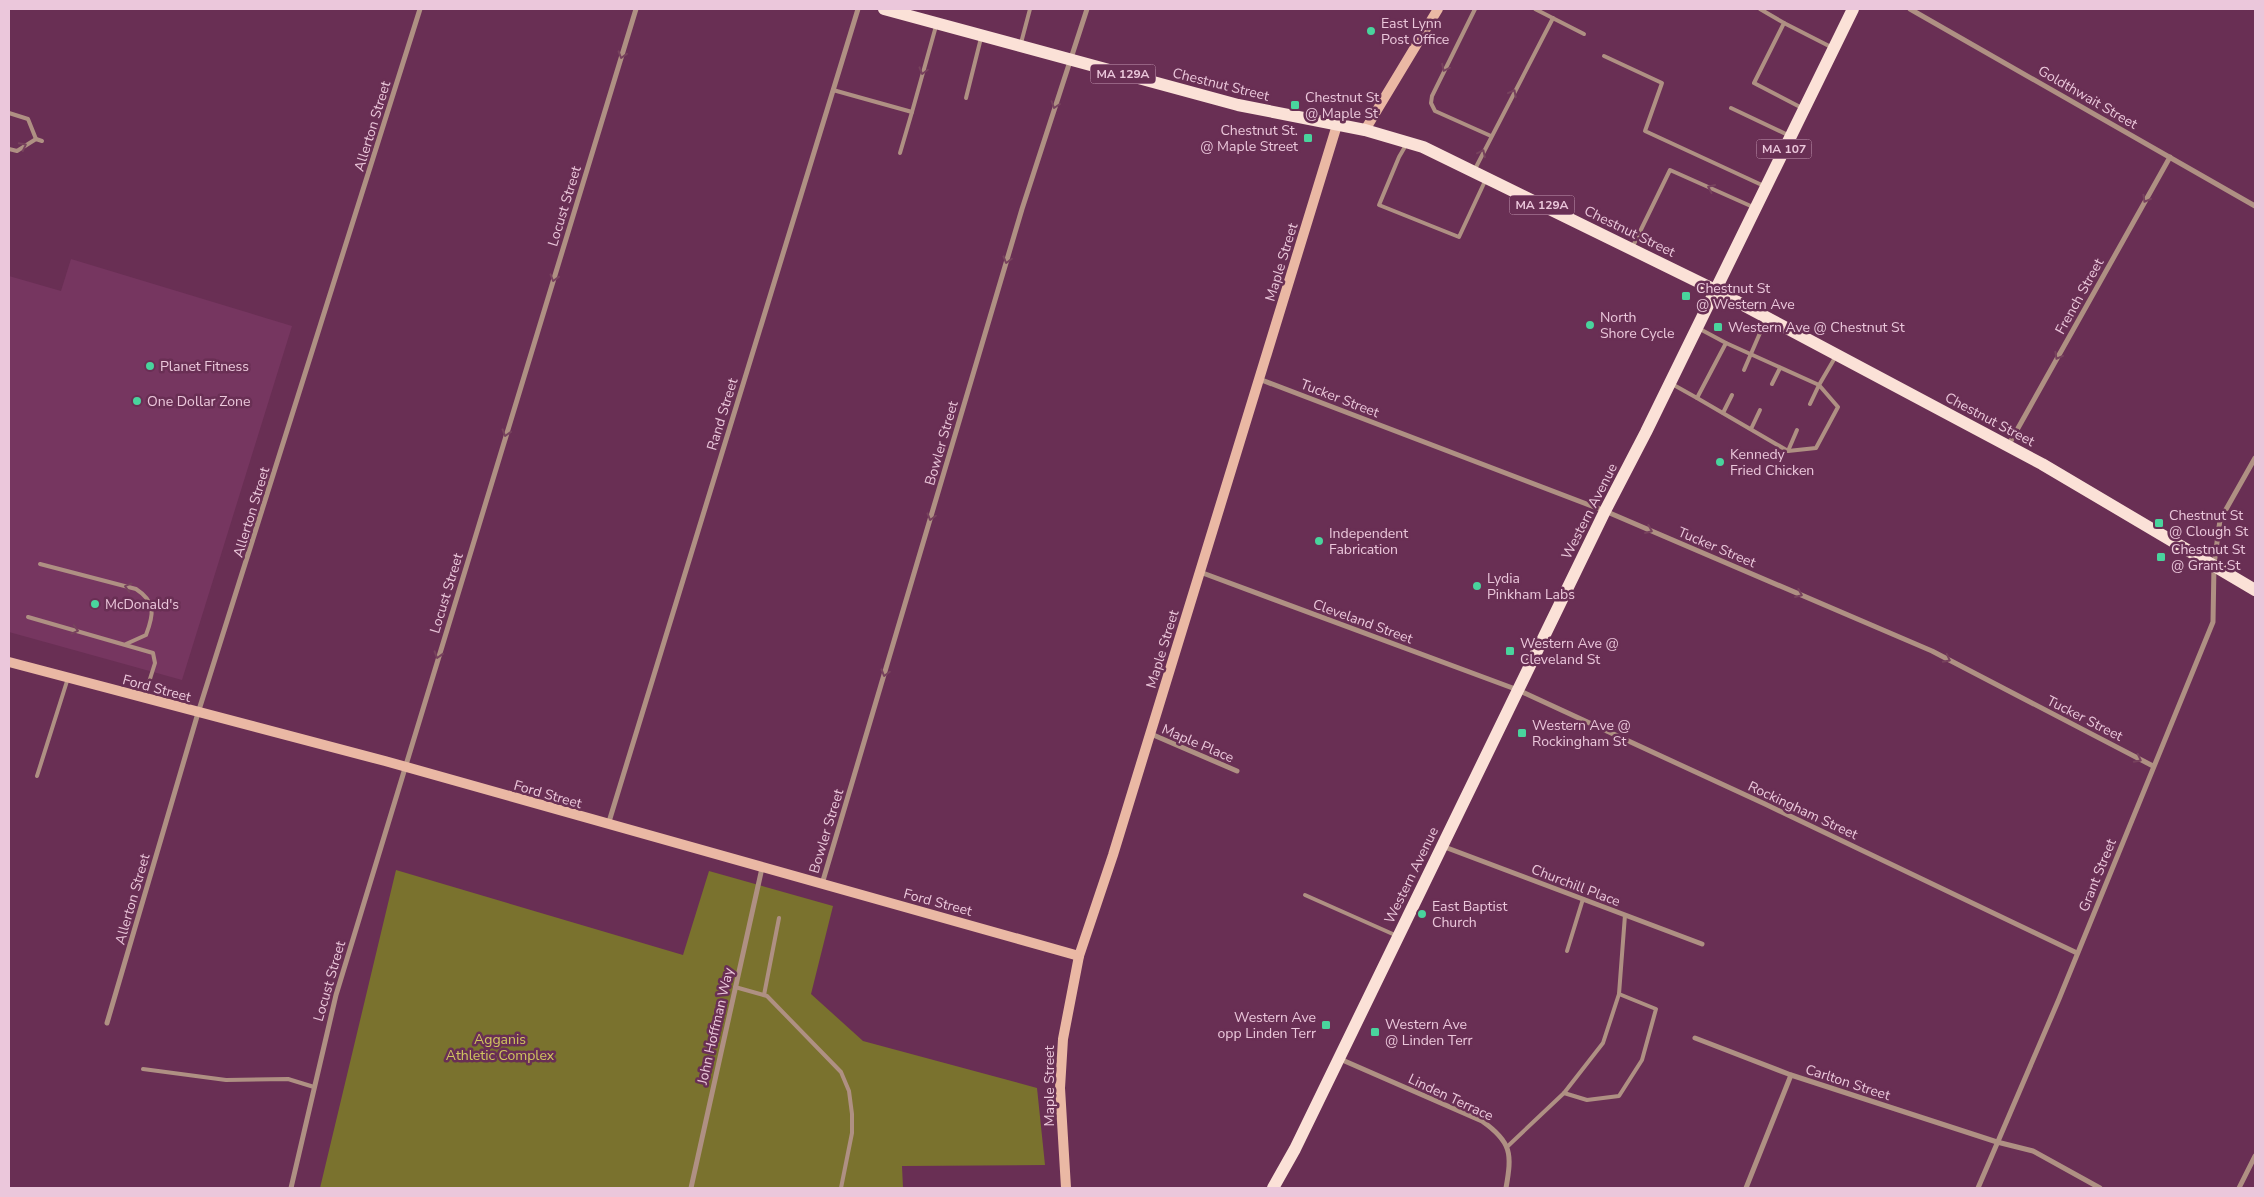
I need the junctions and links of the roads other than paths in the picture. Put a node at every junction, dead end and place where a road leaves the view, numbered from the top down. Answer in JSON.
{"nodes":[{"id":1,"x":420,"y":9,"type":"edge"},
{"id":2,"x":636,"y":9,"type":"edge"},
{"id":3,"x":858,"y":9,"type":"edge"},
{"id":4,"x":884,"y":9,"type":"edge"},
{"id":5,"x":1024,"y":9,"type":"edge"},
{"id":6,"x":1086,"y":9,"type":"edge"},
{"id":7,"x":1438,"y":9,"type":"edge"},
{"id":8,"x":1475,"y":9,"type":"edge"},
{"id":9,"x":1535,"y":9,"type":"edge"},
{"id":10,"x":1760,"y":9,"type":"edge"},
{"id":11,"x":1853,"y":9,"type":"edge"},
{"id":12,"x":1910,"y":9,"type":"edge"},
{"id":13,"x":1030,"y":10,"type":"edge"},
{"id":14,"x":1553,"y":18,"type":"junction"},
{"id":15,"x":1784,"y":23,"type":"junction"},
{"id":16,"x":937,"y":24,"type":"junction"},
{"id":17,"x":1584,"y":34,"type":"dead end"},
{"id":18,"x":982,"y":36,"type":"junction"},
{"id":19,"x":1020,"y":46,"type":"junction"},
{"id":20,"x":1834,"y":49,"type":"junction"},
{"id":21,"x":1604,"y":56,"type":"dead end"},
{"id":22,"x":1070,"y":59,"type":"junction"},
{"id":23,"x":833,"y":90,"type":"junction"},
{"id":24,"x":966,"y":98,"type":"dead end"},
{"id":25,"x":1731,"y":108,"type":"dead end"},
{"id":26,"x":1804,"y":109,"type":"junction"},
{"id":27,"x":912,"y":112,"type":"junction"},
{"id":28,"x":9,"y":113,"type":"edge"},
{"id":29,"x":1337,"y":125,"type":"junction"},
{"id":30,"x":1365,"y":130,"type":"junction"},
{"id":31,"x":1491,"y":136,"type":"junction"},
{"id":32,"x":1790,"y":136,"type":"junction"},
{"id":33,"x":36,"y":139,"type":"junction"},
{"id":34,"x":42,"y":141,"type":"dead end"},
{"id":35,"x":1408,"y":143,"type":"junction"},
{"id":36,"x":9,"y":149,"type":"edge"},
{"id":37,"x":900,"y":153,"type":"dead end"},
{"id":38,"x":2170,"y":156,"type":"junction"},
{"id":39,"x":1474,"y":171,"type":"junction"},
{"id":40,"x":1487,"y":178,"type":"junction"},
{"id":41,"x":1766,"y":187,"type":"junction"},
{"id":42,"x":2255,"y":206,"type":"edge"},
{"id":43,"x":1755,"y":208,"type":"junction"},
{"id":44,"x":1632,"y":249,"type":"junction"},
{"id":45,"x":1715,"y":290,"type":"junction"},
{"id":46,"x":1766,"y":317,"type":"junction"},
{"id":47,"x":1697,"y":328,"type":"junction"},
{"id":48,"x":1726,"y":343,"type":"junction"},
{"id":49,"x":1751,"y":354,"type":"junction"},
{"id":50,"x":1837,"y":355,"type":"junction"},
{"id":51,"x":1780,"y":368,"type":"junction"},
{"id":52,"x":1744,"y":370,"type":"dead end"},
{"id":53,"x":1259,"y":379,"type":"junction"},
{"id":54,"x":1670,"y":383,"type":"junction"},
{"id":55,"x":1772,"y":384,"type":"dead end"},
{"id":56,"x":1819,"y":385,"type":"junction"},
{"id":57,"x":1732,"y":395,"type":"dead end"},
{"id":58,"x":1697,"y":398,"type":"junction"},
{"id":59,"x":1810,"y":404,"type":"dead end"},
{"id":60,"x":1760,"y":410,"type":"dead end"},
{"id":61,"x":1723,"y":413,"type":"junction"},
{"id":62,"x":1751,"y":429,"type":"junction"},
{"id":63,"x":1798,"y":430,"type":"dead end"},
{"id":64,"x":2008,"y":446,"type":"junction"},
{"id":65,"x":1788,"y":451,"type":"junction"},
{"id":66,"x":2255,"y":458,"type":"edge"},
{"id":67,"x":1605,"y":511,"type":"junction"},
{"id":68,"x":40,"y":564,"type":"dead end"},
{"id":69,"x":2214,"y":565,"type":"junction"},
{"id":70,"x":1200,"y":572,"type":"junction"},
{"id":71,"x":2255,"y":590,"type":"edge"},
{"id":72,"x":28,"y":617,"type":"dead end"},
{"id":73,"x":126,"y":644,"type":"junction"},
{"id":74,"x":9,"y":662,"type":"edge"},
{"id":75,"x":68,"y":678,"type":"junction"},
{"id":76,"x":1518,"y":690,"type":"junction"},
{"id":77,"x":144,"y":698,"type":"junction"},
{"id":78,"x":198,"y":713,"type":"junction"},
{"id":79,"x":1151,"y":734,"type":"junction"},
{"id":80,"x":2153,"y":766,"type":"junction"},
{"id":81,"x":404,"y":768,"type":"junction"},
{"id":82,"x":1237,"y":772,"type":"dead end"},
{"id":83,"x":37,"y":776,"type":"dead end"},
{"id":84,"x":608,"y":825,"type":"junction"},
{"id":85,"x":1442,"y":846,"type":"junction"},
{"id":86,"x":762,"y":868,"type":"junction"},
{"id":87,"x":822,"y":884,"type":"junction"},
{"id":88,"x":1305,"y":895,"type":"dead end"},
{"id":89,"x":1583,"y":899,"type":"junction"},
{"id":90,"x":1625,"y":915,"type":"junction"},
{"id":91,"x":779,"y":918,"type":"dead end"},
{"id":92,"x":1397,"y":936,"type":"junction"},
{"id":93,"x":1702,"y":944,"type":"dead end"},
{"id":94,"x":1567,"y":951,"type":"dead end"},
{"id":95,"x":2077,"y":953,"type":"junction"},
{"id":96,"x":1079,"y":956,"type":"junction"},
{"id":97,"x":735,"y":987,"type":"junction"},
{"id":98,"x":1619,"y":994,"type":"junction"},
{"id":99,"x":764,"y":995,"type":"junction"},
{"id":100,"x":107,"y":1024,"type":"dead end"},
{"id":101,"x":1694,"y":1038,"type":"dead end"},
{"id":102,"x":1339,"y":1058,"type":"junction"},
{"id":103,"x":143,"y":1069,"type":"dead end"},
{"id":104,"x":1791,"y":1075,"type":"junction"},
{"id":105,"x":314,"y":1087,"type":"junction"},
{"id":106,"x":1564,"y":1093,"type":"junction"},
{"id":107,"x":1996,"y":1142,"type":"junction"},
{"id":108,"x":1508,"y":1146,"type":"junction"},
{"id":109,"x":2255,"y":1156,"type":"edge"},
{"id":110,"x":291,"y":1188,"type":"edge"},
{"id":111,"x":691,"y":1188,"type":"edge"},
{"id":112,"x":841,"y":1188,"type":"edge"},
{"id":113,"x":1066,"y":1188,"type":"edge"},
{"id":114,"x":1273,"y":1188,"type":"edge"},
{"id":115,"x":1506,"y":1188,"type":"edge"},
{"id":116,"x":1746,"y":1188,"type":"edge"},
{"id":117,"x":1978,"y":1188,"type":"edge"},
{"id":118,"x":2100,"y":1188,"type":"edge"},
{"id":119,"x":2239,"y":1188,"type":"edge"}],
"edges":[{"from":1,"to":78,"type":"street","name":"Allerton Street"},
{"from":2,"to":81,"type":"street","name":"Locust Street","one_way":true},
{"from":3,"to":23,"type":"street","name":"Rand Street"},
{"from":4,"to":16,"type":"main road","name":"Chestnut Street","number":"MA 129A"},
{"from":5,"to":13,"type":"lane"},
{"from":6,"to":22,"type":"street","name":"Bowler Street"},
{"from":7,"to":30,"type":"street"},
{"from":8,"to":31,"type":"lane","one_way":true},
{"from":9,"to":14,"type":"lane"},
{"from":10,"to":15,"type":"lane"},
{"from":11,"to":20,"type":"main road","name":"Western Avenue","number":"MA 107"},
{"from":12,"to":38,"type":"street","name":"Goldthwait Street"},
{"from":13,"to":19,"type":"lane"},
{"from":14,"to":17,"type":"lane"},
{"from":31,"to":14,"type":"lane","one_way":true},
{"from":15,"to":20,"type":"lane"},
{"from":15,"to":26,"type":"lane"},
{"from":16,"to":18,"type":"main road","name":"Chestnut Street","number":"MA 129A"},
{"from":16,"to":27,"type":"lane","one_way":true},
{"from":18,"to":19,"type":"main road","name":"Chestnut Street","number":"MA 129A"},
{"from":18,"to":24,"type":"lane"},
{"from":19,"to":22,"type":"main road","name":"Chestnut Street","number":"MA 129A"},
{"from":20,"to":26,"type":"main road","name":"Western Avenue","number":"MA 107"},
{"from":21,"to":41,"type":"lane"},
{"from":22,"to":29,"type":"main road","name":"Chestnut Street","number":"MA 129A"},
{"from":22,"to":87,"type":"street","name":"Bowler Street","one_way":true},
{"from":23,"to":27,"type":"lane"},
{"from":23,"to":84,"type":"street","name":"Rand Street"},
{"from":25,"to":32,"type":"lane"},
{"from":26,"to":32,"type":"main road","name":"Western Avenue","number":"MA 107"},
{"from":27,"to":37,"type":"lane"},
{"from":28,"to":33,"type":"lane"},
{"from":29,"to":30,"type":"main road","name":"Chestnut Street","number":"MA 129A"},
{"from":29,"to":53,"type":"street","name":"Maple Street"},
{"from":30,"to":35,"type":"main road","name":"Chestnut Street","number":"MA 129A"},
{"from":39,"to":31,"type":"lane","one_way":true},
{"from":32,"to":41,"type":"main road","name":"Western Avenue","number":"MA 107"},
{"from":33,"to":34,"type":"lane"},
{"from":36,"to":33,"type":"lane","one_way":true},
{"from":35,"to":39,"type":"main road","name":"Chestnut Street","number":"MA 129A"},
{"from":35,"to":40,"type":"lane"},
{"from":38,"to":42,"type":"street","name":"Goldthwait Street"},
{"from":38,"to":64,"type":"street","name":"French Street","one_way":true},
{"from":39,"to":40,"type":"main road","name":"Chestnut Street","number":"MA 129A"},
{"from":40,"to":44,"type":"main road","name":"Chestnut Street","number":"MA 129A"},
{"from":41,"to":43,"type":"main road","name":"Western Avenue","number":"MA 107"},
{"from":43,"to":44,"type":"lane","one_way":true},
{"from":43,"to":45,"type":"main road","name":"Western Avenue","number":"MA 107"},
{"from":44,"to":45,"type":"main road","name":"Chestnut Street","number":"MA 129A"},
{"from":45,"to":46,"type":"main road","name":"Chestnut Street"},
{"from":45,"to":47,"type":"main road","name":"Western Avenue","number":"MA 107"},
{"from":46,"to":49,"type":"lane"},
{"from":46,"to":50,"type":"main road","name":"Chestnut Street"},
{"from":47,"to":48,"type":"lane"},
{"from":47,"to":54,"type":"main road","name":"Western Avenue","number":"MA 107"},
{"from":48,"to":49,"type":"lane"},
{"from":48,"to":58,"type":"lane"},
{"from":49,"to":51,"type":"lane"},
{"from":49,"to":52,"type":"lane"},
{"from":50,"to":56,"type":"lane"},
{"from":50,"to":64,"type":"main road","name":"Chestnut Street"},
{"from":51,"to":55,"type":"lane"},
{"from":51,"to":56,"type":"lane"},
{"from":53,"to":67,"type":"street","name":"Tucker Street"},
{"from":53,"to":70,"type":"street","name":"Maple Street"},
{"from":54,"to":58,"type":"lane"},
{"from":54,"to":67,"type":"main road","name":"Western Avenue","number":"MA 107"},
{"from":56,"to":59,"type":"lane"},
{"from":56,"to":65,"type":"lane"},
{"from":57,"to":61,"type":"lane"},
{"from":58,"to":61,"type":"lane"},
{"from":60,"to":62,"type":"lane"},
{"from":61,"to":62,"type":"lane"},
{"from":62,"to":65,"type":"lane"},
{"from":63,"to":65,"type":"lane"},
{"from":64,"to":69,"type":"main road","name":"Chestnut Street"},
{"from":66,"to":69,"type":"street","name":"Grant Street"},
{"from":67,"to":76,"type":"main road","name":"Western Avenue","number":"MA 107"},
{"from":67,"to":80,"type":"street","name":"Tucker Street","one_way":true},
{"from":73,"to":68,"type":"lane","one_way":true},
{"from":69,"to":71,"type":"main road","name":"Chestnut Street"},
{"from":69,"to":80,"type":"street","name":"Grant Street"},
{"from":70,"to":76,"type":"street","name":"Cleveland Street"},
{"from":70,"to":79,"type":"street","name":"Maple Street"},
{"from":72,"to":73,"type":"lane","one_way":true},
{"from":73,"to":77,"type":"lane"},
{"from":74,"to":75,"type":"street","name":"Ford Street"},
{"from":75,"to":77,"type":"street","name":"Ford Street"},
{"from":75,"to":83,"type":"lane"},
{"from":76,"to":85,"type":"main road","name":"Western Avenue","number":"MA 107"},
{"from":76,"to":95,"type":"street","name":"Rockingham Street"},
{"from":77,"to":78,"type":"street","name":"Ford Street"},
{"from":78,"to":81,"type":"street","name":"Ford Street"},
{"from":78,"to":100,"type":"street","name":"Allerton Street"},
{"from":79,"to":82,"type":"street","name":"Maple Place"},
{"from":79,"to":96,"type":"street","name":"Maple Street"},
{"from":80,"to":95,"type":"street","name":"Grant Street"},
{"from":81,"to":84,"type":"street","name":"Ford Street"},
{"from":81,"to":105,"type":"street","name":"Locust Street"},
{"from":84,"to":86,"type":"street","name":"Ford Street"},
{"from":85,"to":89,"type":"street","name":"Churchill Place"},
{"from":85,"to":92,"type":"main road","name":"Western Avenue","number":"MA 107"},
{"from":86,"to":87,"type":"street","name":"Ford Street"},
{"from":86,"to":97,"type":"street","name":"John Hoffman Way"},
{"from":87,"to":96,"type":"street","name":"Ford Street"},
{"from":88,"to":92,"type":"lane"},
{"from":89,"to":90,"type":"street","name":"Churchill Place"},
{"from":89,"to":94,"type":"lane"},
{"from":90,"to":93,"type":"street","name":"Churchill Place"},
{"from":90,"to":98,"type":"lane"},
{"from":91,"to":99,"type":"lane"},
{"from":92,"to":102,"type":"main road","name":"Western Avenue","number":"MA 107"},
{"from":95,"to":107,"type":"street","name":"Grant Street"},
{"from":96,"to":113,"type":"street","name":"Maple Street"},
{"from":97,"to":99,"type":"lane"},
{"from":97,"to":111,"type":"street","name":"John Hoffman Way"},
{"from":98,"to":106,"type":"lane"},
{"from":98,"to":106,"type":"lane"},
{"from":99,"to":112,"type":"lane"},
{"from":101,"to":104,"type":"street","name":"Carlton Street"},
{"from":102,"to":108,"type":"street","name":"Linden Terrace"},
{"from":102,"to":114,"type":"main road","name":"Western Avenue","number":"MA 107"},
{"from":103,"to":105,"type":"lane"},
{"from":104,"to":107,"type":"street","name":"Carlton Street"},
{"from":104,"to":116,"type":"street"},
{"from":105,"to":110,"type":"street","name":"Locust Street"},
{"from":106,"to":108,"type":"lane"},
{"from":107,"to":117,"type":"street","name":"Grant Street"},
{"from":107,"to":118,"type":"street","name":"Carlton Street"},
{"from":108,"to":115,"type":"street"},
{"from":109,"to":119,"type":"street"}]}
